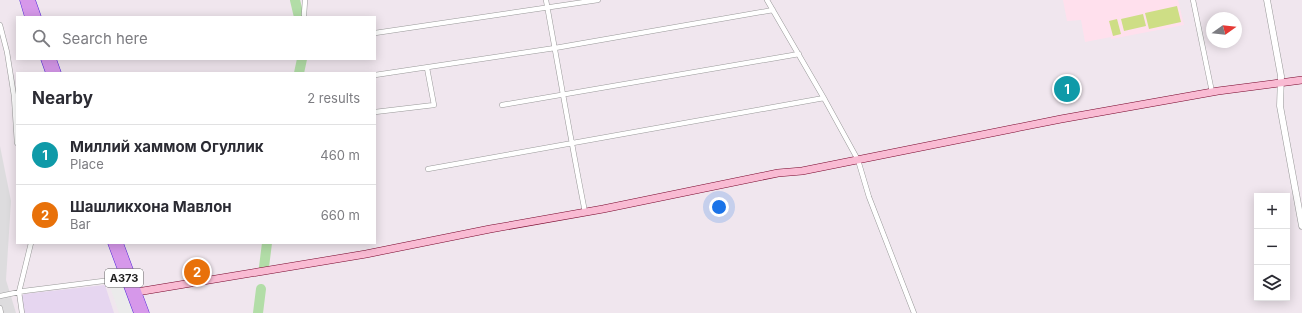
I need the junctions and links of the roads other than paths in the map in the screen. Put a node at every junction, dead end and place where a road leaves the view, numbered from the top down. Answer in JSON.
{"nodes":[{"id":1,"x":24,"y":0,"type":"edge"},
{"id":2,"x":32,"y":0,"type":"edge"},
{"id":3,"x":305,"y":0,"type":"edge"},
{"id":4,"x":546,"y":0,"type":"edge"},
{"id":5,"x":598,"y":0,"type":"edge"},
{"id":6,"x":767,"y":0,"type":"edge"},
{"id":7,"x":1193,"y":0,"type":"edge"},
{"id":8,"x":1267,"y":0,"type":"edge"},
{"id":9,"x":548,"y":8,"type":"junction"},
{"id":10,"x":773,"y":10,"type":"junction"},
{"id":11,"x":30,"y":16,"type":"edge"},
{"id":12,"x":37,"y":16,"type":"edge"},
{"id":13,"x":304,"y":16,"type":"dead end"},
{"id":14,"x":0,"y":25,"type":"edge"},
{"id":15,"x":376,"y":33,"type":"edge"},
{"id":16,"x":555,"y":48,"type":"junction"},
{"id":17,"x":799,"y":54,"type":"junction"},
{"id":18,"x":45,"y":60,"type":"edge"},
{"id":19,"x":52,"y":60,"type":"edge"},
{"id":20,"x":427,"y":68,"type":"junction"},
{"id":21,"x":50,"y":72,"type":"edge"},
{"id":22,"x":58,"y":72,"type":"edge"},
{"id":23,"x":376,"y":75,"type":"edge"},
{"id":24,"x":1302,"y":80,"type":"edge"},
{"id":25,"x":1280,"y":84,"type":"junction"},
{"id":26,"x":1212,"y":92,"type":"junction"},
{"id":27,"x":564,"y":94,"type":"junction"},
{"id":28,"x":824,"y":98,"type":"junction"},
{"id":29,"x":502,"y":105,"type":"dead end"},
{"id":30,"x":376,"y":112,"type":"edge"},
{"id":31,"x":16,"y":127,"type":"edge"},
{"id":32,"x":571,"y":143,"type":"junction"},
{"id":33,"x":858,"y":160,"type":"junction"},
{"id":34,"x":428,"y":169,"type":"dead end"},
{"id":35,"x":585,"y":212,"type":"junction"},
{"id":36,"x":1302,"y":226,"type":"edge"},
{"id":37,"x":31,"y":244,"type":"edge"},
{"id":38,"x":112,"y":244,"type":"edge"},
{"id":39,"x":119,"y":244,"type":"edge"},
{"id":40,"x":128,"y":278,"type":"junction"},
{"id":41,"x":19,"y":292,"type":"junction"},
{"id":42,"x":134,"y":294,"type":"junction"},
{"id":43,"x":0,"y":296,"type":"edge"},
{"id":44,"x":0,"y":308,"type":"edge"},
{"id":45,"x":1,"y":313,"type":"edge"},
{"id":46,"x":22,"y":313,"type":"edge"},
{"id":47,"x":138,"y":313,"type":"edge"},
{"id":48,"x":145,"y":313,"type":"edge"},
{"id":49,"x":914,"y":313,"type":"edge"}],
"edges":[{"from":1,"to":11,"type":"highway"},
{"from":2,"to":12,"type":"highway"},
{"from":3,"to":13,"type":"street"},
{"from":4,"to":9,"type":"street"},
{"from":5,"to":9,"type":"street"},
{"from":6,"to":10,"type":"street"},
{"from":7,"to":26,"type":"street"},
{"from":8,"to":25,"type":"street"},
{"from":9,"to":15,"type":"street"},
{"from":9,"to":16,"type":"street"},
{"from":10,"to":16,"type":"street"},
{"from":10,"to":17,"type":"street"},
{"from":14,"to":31,"type":"street"},
{"from":16,"to":20,"type":"street"},
{"from":16,"to":27,"type":"street"},
{"from":17,"to":27,"type":"street"},
{"from":17,"to":28,"type":"street"},
{"from":18,"to":21,"type":"highway"},
{"from":19,"to":22,"type":"highway"},
{"from":20,"to":23,"type":"street"},
{"from":20,"to":30,"type":"street"},
{"from":24,"to":25,"type":"main road"},
{"from":25,"to":26,"type":"main road"},
{"from":25,"to":36,"type":"street"},
{"from":26,"to":33,"type":"main road"},
{"from":27,"to":29,"type":"street"},
{"from":27,"to":32,"type":"street"},
{"from":28,"to":32,"type":"street"},
{"from":28,"to":33,"type":"street"},
{"from":32,"to":34,"type":"street"},
{"from":32,"to":35,"type":"street"},
{"from":33,"to":35,"type":"main road"},
{"from":33,"to":49,"type":"street"},
{"from":35,"to":42,"type":"main road"},
{"from":37,"to":41,"type":"street"},
{"from":38,"to":40,"type":"highway","number":"A373"},
{"from":39,"to":40,"type":"highway","number":"A373"},
{"from":40,"to":41,"type":"street"},
{"from":40,"to":42,"type":"highway","number":"A373"},
{"from":41,"to":43,"type":"street"},
{"from":41,"to":46,"type":"street"},
{"from":42,"to":47,"type":"highway","number":"A373"},
{"from":42,"to":48,"type":"highway","number":"A373"},
{"from":44,"to":45,"type":"street"}]}
